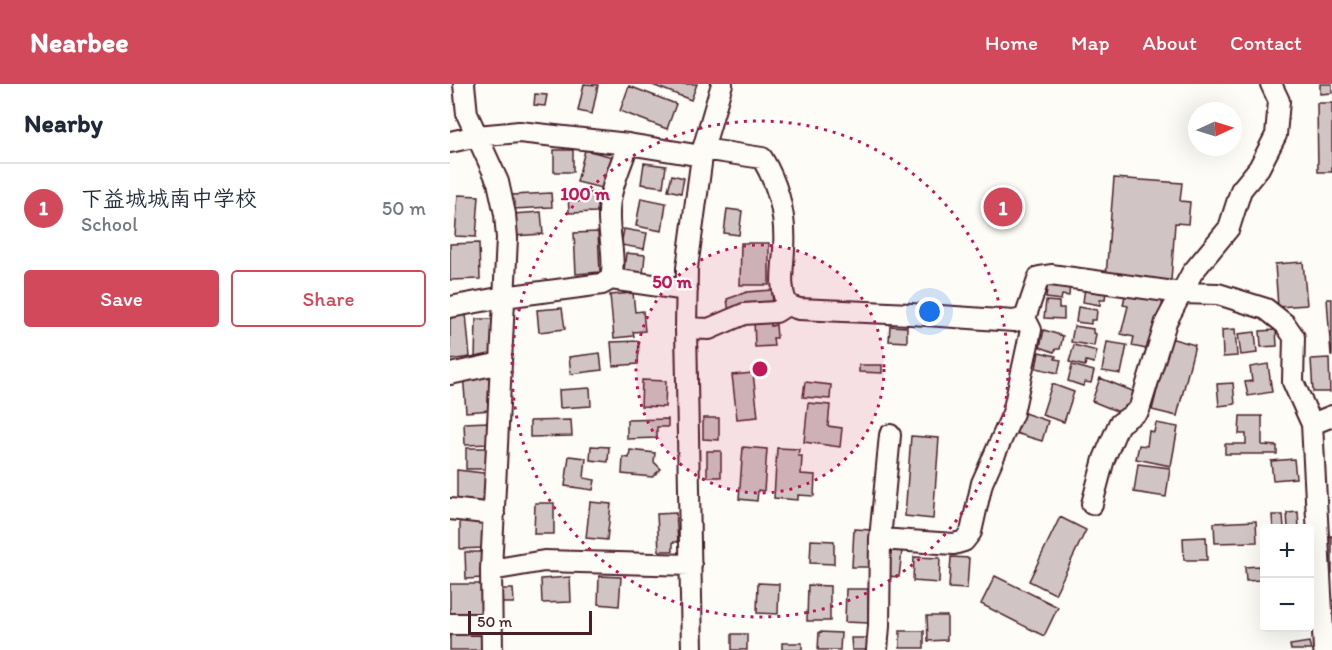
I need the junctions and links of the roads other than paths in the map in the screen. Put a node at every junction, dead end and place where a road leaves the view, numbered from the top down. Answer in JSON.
{"nodes":[{"id":1,"x":464,"y":84,"type":"edge"},
{"id":2,"x":722,"y":84,"type":"edge"},
{"id":3,"x":1271,"y":84,"type":"edge"},
{"id":4,"x":477,"y":136,"type":"junction"},
{"id":5,"x":450,"y":142,"type":"edge"},
{"id":6,"x":628,"y":144,"type":"junction"},
{"id":7,"x":703,"y":152,"type":"junction"},
{"id":8,"x":611,"y":279,"type":"junction"},
{"id":9,"x":687,"y":290,"type":"junction"},
{"id":10,"x":1181,"y":293,"type":"junction"},
{"id":11,"x":504,"y":297,"type":"junction"},
{"id":12,"x":787,"y":305,"type":"junction"},
{"id":13,"x":450,"y":307,"type":"edge"},
{"id":14,"x":1025,"y":318,"type":"junction"},
{"id":15,"x":686,"y":328,"type":"junction"},
{"id":16,"x":501,"y":363,"type":"junction"},
{"id":17,"x":450,"y":374,"type":"edge"},
{"id":18,"x":1332,"y":416,"type":"edge"},
{"id":19,"x":1312,"y":424,"type":"junction"},
{"id":20,"x":890,"y":435,"type":"dead end"},
{"id":21,"x":1092,"y":504,"type":"dead end"},
{"id":22,"x":450,"y":509,"type":"edge"},
{"id":23,"x":494,"y":514,"type":"junction"},
{"id":24,"x":880,"y":540,"type":"junction"},
{"id":25,"x":691,"y":565,"type":"junction"},
{"id":26,"x":491,"y":570,"type":"junction"},
{"id":27,"x":450,"y":624,"type":"edge"},
{"id":28,"x":492,"y":624,"type":"junction"},
{"id":29,"x":492,"y":650,"type":"edge"},
{"id":30,"x":692,"y":650,"type":"edge"},
{"id":31,"x":877,"y":650,"type":"edge"},
{"id":32,"x":1324,"y":650,"type":"edge"}],
"edges":[{"from":1,"to":4,"type":"street"},
{"from":2,"to":7,"type":"street"},
{"from":3,"to":10,"type":"street"},
{"from":4,"to":5,"type":"street"},
{"from":4,"to":6,"type":"street"},
{"from":4,"to":11,"type":"street"},
{"from":6,"to":7,"type":"street"},
{"from":6,"to":8,"type":"street"},
{"from":7,"to":9,"type":"street"},
{"from":7,"to":12,"type":"street"},
{"from":8,"to":9,"type":"street"},
{"from":8,"to":11,"type":"street"},
{"from":9,"to":15,"type":"street"},
{"from":10,"to":14,"type":"street"},
{"from":10,"to":19,"type":"street"},
{"from":10,"to":21,"type":"street"},
{"from":11,"to":13,"type":"street"},
{"from":11,"to":16,"type":"street"},
{"from":12,"to":14,"type":"street"},
{"from":12,"to":15,"type":"street"},
{"from":14,"to":24,"type":"street"},
{"from":15,"to":25,"type":"street"},
{"from":16,"to":17,"type":"street"},
{"from":16,"to":23,"type":"street"},
{"from":18,"to":19,"type":"street"},
{"from":19,"to":32,"type":"street"},
{"from":20,"to":24,"type":"street"},
{"from":22,"to":23,"type":"street"},
{"from":23,"to":26,"type":"street"},
{"from":24,"to":31,"type":"street"},
{"from":25,"to":26,"type":"street"},
{"from":25,"to":30,"type":"street"},
{"from":26,"to":28,"type":"street"},
{"from":27,"to":28,"type":"street"},
{"from":28,"to":29,"type":"street"}]}
